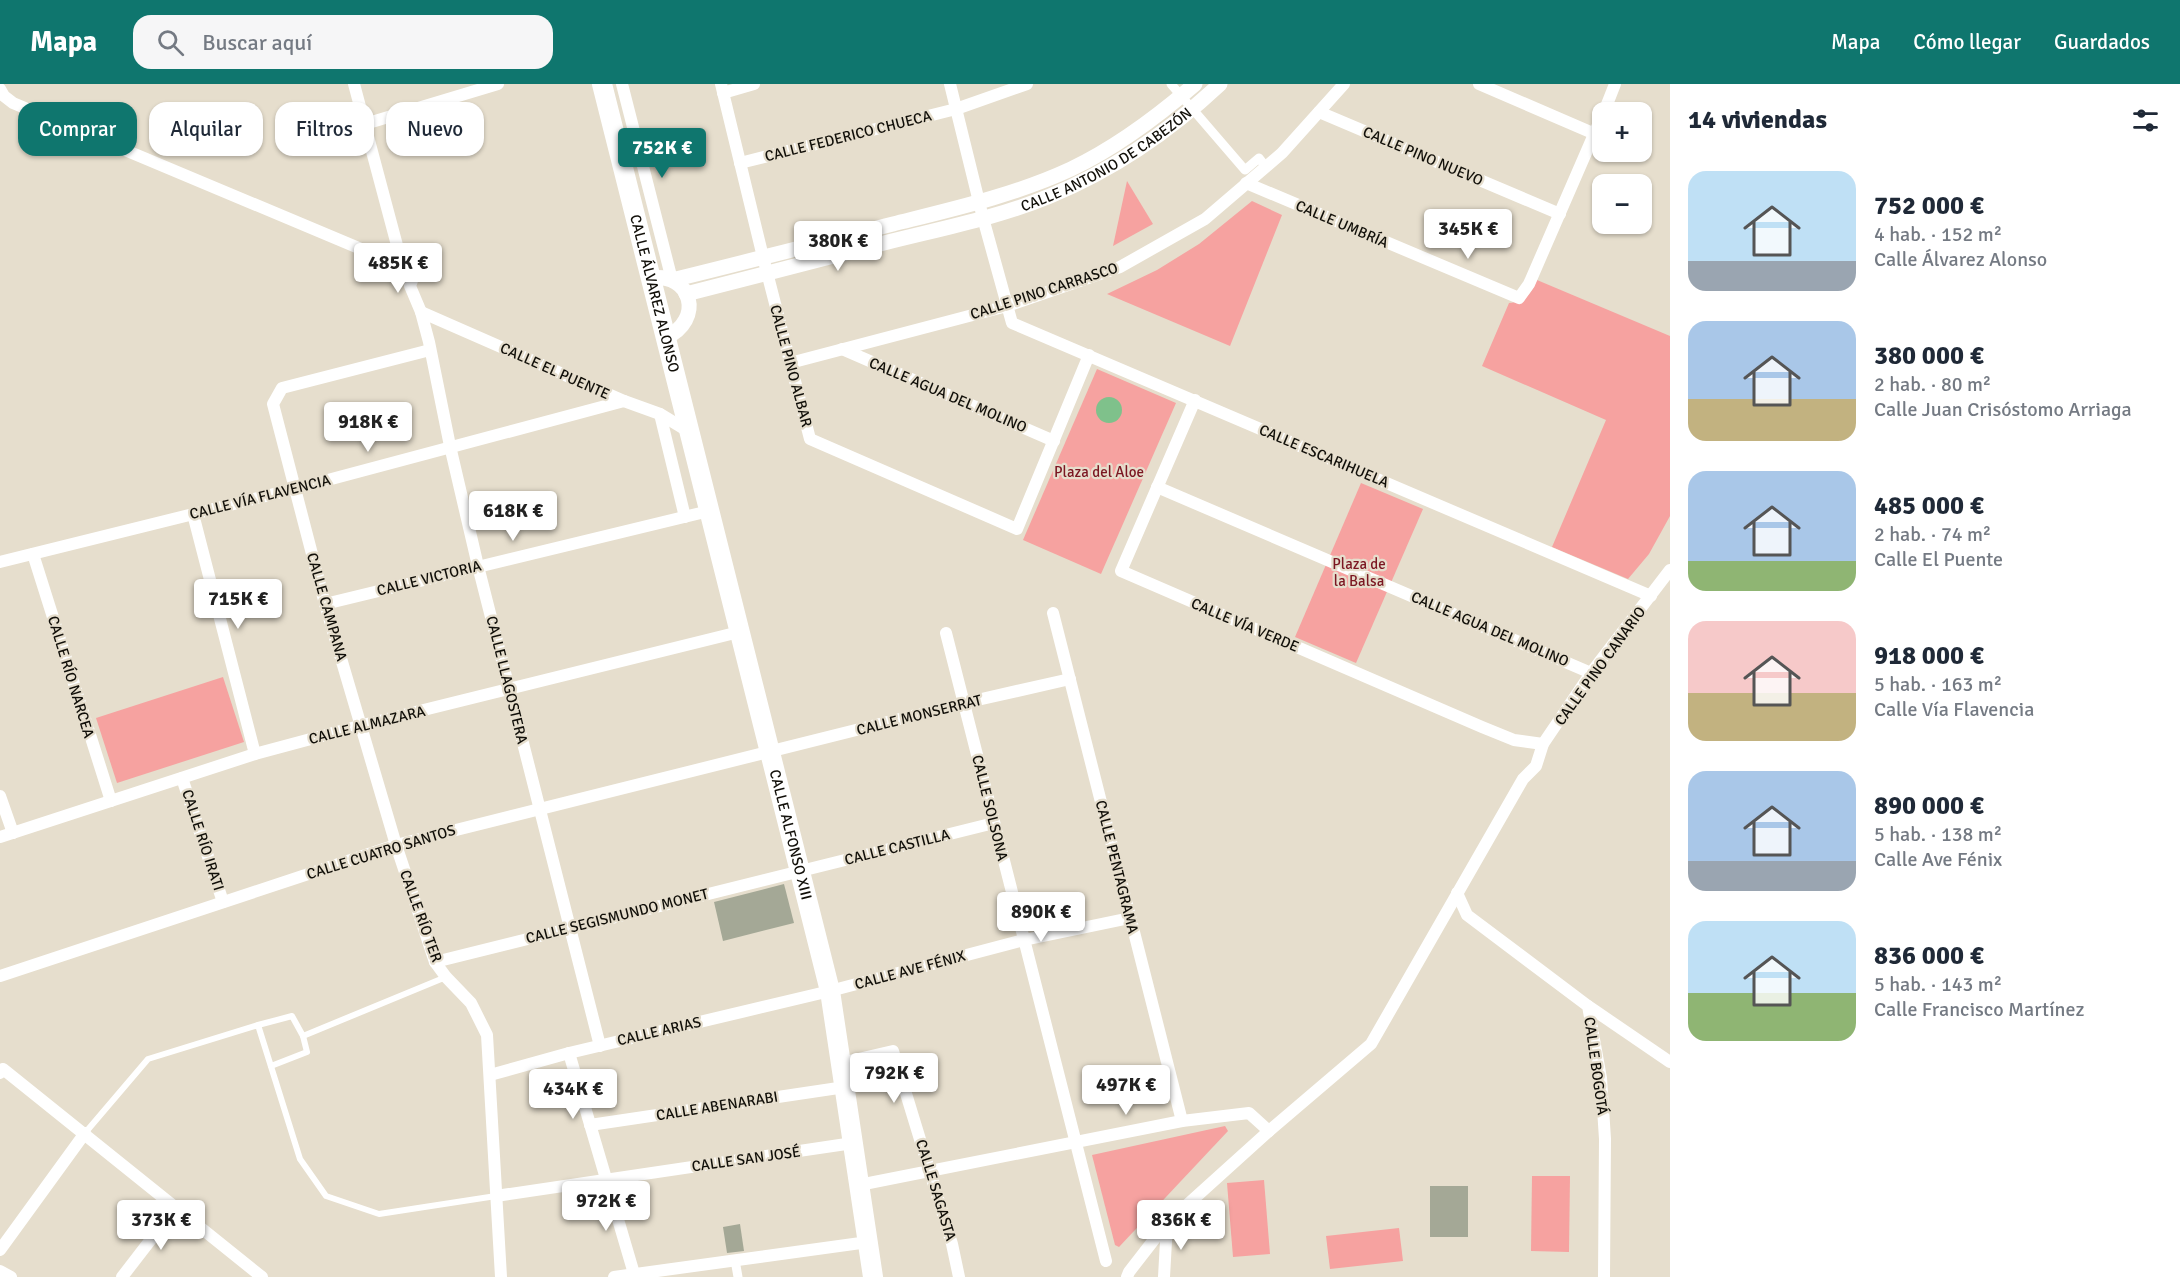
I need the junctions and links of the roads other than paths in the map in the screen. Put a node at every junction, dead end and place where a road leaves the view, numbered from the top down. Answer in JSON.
{"nodes":[{"id":1,"x":354,"y":84,"type":"edge"},
{"id":2,"x":498,"y":84,"type":"edge"},
{"id":3,"x":602,"y":84,"type":"edge"},
{"id":4,"x":622,"y":84,"type":"edge"},
{"id":5,"x":754,"y":84,"type":"edge"},
{"id":6,"x":950,"y":84,"type":"edge"},
{"id":7,"x":1027,"y":84,"type":"edge"},
{"id":8,"x":1195,"y":84,"type":"edge"},
{"id":9,"x":1220,"y":84,"type":"edge"},
{"id":10,"x":1344,"y":84,"type":"edge"},
{"id":11,"x":1479,"y":84,"type":"edge"},
{"id":12,"x":1615,"y":84,"type":"edge"},
{"id":13,"x":722,"y":88,"type":"edge"},
{"id":14,"x":0,"y":89,"type":"edge"},
{"id":15,"x":1176,"y":90,"type":"edge"},
{"id":16,"x":359,"y":102,"type":"edge"},
{"id":17,"x":1608,"y":102,"type":"edge"},
{"id":18,"x":956,"y":109,"type":"junction"},
{"id":19,"x":1192,"y":109,"type":"junction"},
{"id":20,"x":1319,"y":112,"type":"junction"},
{"id":21,"x":374,"y":121,"type":"edge"},
{"id":22,"x":1592,"y":133,"type":"edge"},
{"id":23,"x":1592,"y":141,"type":"edge"},
{"id":24,"x":373,"y":156,"type":"edge"},
{"id":25,"x":740,"y":163,"type":"junction"},
{"id":26,"x":1266,"y":167,"type":"junction"},
{"id":27,"x":1246,"y":183,"type":"junction"},
{"id":28,"x":979,"y":202,"type":"junction"},
{"id":29,"x":1560,"y":214,"type":"junction"},
{"id":30,"x":983,"y":218,"type":"junction"},
{"id":31,"x":763,"y":257,"type":"junction"},
{"id":32,"x":393,"y":262,"type":"junction"},
{"id":33,"x":767,"y":273,"type":"junction"},
{"id":34,"x":651,"y":278,"type":"junction"},
{"id":35,"x":672,"y":280,"type":"junction"},
{"id":36,"x":686,"y":294,"type":"junction"},
{"id":37,"x":1007,"y":306,"type":"junction"},
{"id":38,"x":421,"y":312,"type":"junction"},
{"id":39,"x":665,"y":338,"type":"junction"},
{"id":40,"x":430,"y":350,"type":"junction"},
{"id":41,"x":842,"y":350,"type":"junction"},
{"id":42,"x":1089,"y":355,"type":"junction"},
{"id":43,"x":790,"y":363,"type":"junction"},
{"id":44,"x":680,"y":397,"type":"joint"},
{"id":45,"x":1195,"y":400,"type":"junction"},
{"id":46,"x":624,"y":401,"type":"junction"},
{"id":47,"x":660,"y":414,"type":"junction"},
{"id":48,"x":688,"y":431,"type":"junction"},
{"id":49,"x":1053,"y":441,"type":"junction"},
{"id":50,"x":450,"y":446,"type":"junction"},
{"id":51,"x":1157,"y":487,"type":"junction"},
{"id":52,"x":294,"y":489,"type":"junction"},
{"id":53,"x":709,"y":511,"type":"junction"},
{"id":54,"x":193,"y":514,"type":"junction"},
{"id":55,"x":685,"y":518,"type":"junction"},
{"id":56,"x":33,"y":554,"type":"junction"},
{"id":57,"x":0,"y":562,"type":"edge"},
{"id":58,"x":478,"y":566,"type":"junction"},
{"id":59,"x":1670,"y":570,"type":"edge"},
{"id":60,"x":1651,"y":596,"type":"junction"},
{"id":61,"x":325,"y":603,"type":"junction"},
{"id":62,"x":1053,"y":613,"type":"dead end"},
{"id":63,"x":739,"y":632,"type":"junction"},
{"id":64,"x":946,"y":633,"type":"dead end"},
{"id":65,"x":1592,"y":673,"type":"junction"},
{"id":66,"x":1070,"y":679,"type":"junction"},
{"id":67,"x":509,"y":690,"type":"junction"},
{"id":68,"x":964,"y":703,"type":"junction"},
{"id":69,"x":363,"y":725,"type":"junction"},
{"id":70,"x":1543,"y":744,"type":"junction"},
{"id":71,"x":770,"y":752,"type":"junction"},
{"id":72,"x":255,"y":754,"type":"junction"},
{"id":73,"x":182,"y":778,"type":"junction"},
{"id":74,"x":0,"y":796,"type":"edge"},
{"id":75,"x":111,"y":801,"type":"junction"},
{"id":76,"x":541,"y":809,"type":"junction"},
{"id":77,"x":994,"y":823,"type":"junction"},
{"id":78,"x":12,"y":833,"type":"junction"},
{"id":79,"x":0,"y":837,"type":"edge"},
{"id":80,"x":396,"y":844,"type":"junction"},
{"id":81,"x":800,"y":871,"type":"junction"},
{"id":82,"x":1457,"y":893,"type":"junction"},
{"id":83,"x":223,"y":902,"type":"junction"},
{"id":84,"x":1467,"y":915,"type":"junction"},
{"id":85,"x":1443,"y":916,"type":"junction"},
{"id":86,"x":1130,"y":918,"type":"junction"},
{"id":87,"x":570,"y":928,"type":"junction"},
{"id":88,"x":1024,"y":940,"type":"junction"},
{"id":89,"x":435,"y":962,"type":"junction"},
{"id":90,"x":0,"y":976,"type":"edge"},
{"id":91,"x":446,"y":977,"type":"junction"},
{"id":92,"x":830,"y":991,"type":"junction"},
{"id":93,"x":1588,"y":1006,"type":"junction"},
{"id":94,"x":258,"y":1025,"type":"junction"},
{"id":95,"x":303,"y":1036,"type":"junction"},
{"id":96,"x":600,"y":1046,"type":"junction"},
{"id":97,"x":569,"y":1053,"type":"junction"},
{"id":98,"x":841,"y":1062,"type":"junction"},
{"id":99,"x":1670,"y":1062,"type":"edge"},
{"id":100,"x":271,"y":1066,"type":"junction"},
{"id":101,"x":2,"y":1071,"type":"edge"},
{"id":102,"x":490,"y":1076,"type":"junction"},
{"id":103,"x":845,"y":1087,"type":"junction"},
{"id":104,"x":1182,"y":1121,"type":"junction"},
{"id":105,"x":590,"y":1125,"type":"junction"},
{"id":106,"x":1269,"y":1131,"type":"junction"},
{"id":107,"x":85,"y":1133,"type":"junction"},
{"id":108,"x":1076,"y":1141,"type":"junction"},
{"id":109,"x":853,"y":1143,"type":"junction"},
{"id":110,"x":931,"y":1172,"type":"junction"},
{"id":111,"x":606,"y":1179,"type":"junction"},
{"id":112,"x":859,"y":1185,"type":"junction"},
{"id":113,"x":496,"y":1196,"type":"junction"},
{"id":114,"x":176,"y":1207,"type":"junction"},
{"id":115,"x":1167,"y":1223,"type":"junction"},
{"id":116,"x":868,"y":1242,"type":"junction"},
{"id":117,"x":0,"y":1250,"type":"edge"},
{"id":118,"x":735,"y":1260,"type":"junction"},
{"id":119,"x":1106,"y":1261,"type":"dead end"},
{"id":120,"x":0,"y":1271,"type":"edge"},
{"id":121,"x":634,"y":1275,"type":"edge"},
{"id":122,"x":11,"y":1277,"type":"edge"},
{"id":123,"x":122,"y":1277,"type":"edge"},
{"id":124,"x":262,"y":1277,"type":"edge"},
{"id":125,"x":501,"y":1277,"type":"edge"},
{"id":126,"x":614,"y":1277,"type":"edge"},
{"id":127,"x":738,"y":1277,"type":"edge"},
{"id":128,"x":873,"y":1277,"type":"edge"},
{"id":129,"x":959,"y":1277,"type":"edge"},
{"id":130,"x":1127,"y":1277,"type":"edge"},
{"id":131,"x":1164,"y":1277,"type":"edge"},
{"id":132,"x":1604,"y":1277,"type":"edge"}],
"edges":[{"from":1,"to":16,"type":"street"},
{"from":2,"to":21,"type":"street"},
{"from":3,"to":34,"type":"main road","name":"CALLE ÁLVAREZ ALONSO"},
{"from":4,"to":35,"type":"street","name":"CALLE ÁLVAREZ ALONSO"},
{"from":5,"to":13,"type":"street"},
{"from":6,"to":18,"type":"street"},
{"from":7,"to":18,"type":"street","name":"CALLE FEDERICO CHUECA"},
{"from":8,"to":15,"type":"street","name":"CALLE ANTONIO DE CABEZÓN"},
{"from":9,"to":19,"type":"street","name":"CALLE ANTONIO DE CABEZÓN"},
{"from":10,"to":20,"type":"street","name":"CALLE PINO CARRASCO"},
{"from":11,"to":22,"type":"street"},
{"from":12,"to":17,"type":"street","name":"CALLE UMBRÍA"},
{"from":13,"to":25,"type":"street","name":"CALLE PINO ALBAR"},
{"from":14,"to":32,"type":"street"},
{"from":15,"to":19,"type":"street"},
{"from":15,"to":28,"type":"street","name":"CALLE ANTONIO DE CABEZÓN"},
{"from":18,"to":25,"type":"street","name":"CALLE FEDERICO CHUECA"},
{"from":18,"to":28,"type":"street"},
{"from":19,"to":26,"type":"street"},
{"from":19,"to":30,"type":"street","name":"CALLE ANTONIO DE CABEZÓN"},
{"from":20,"to":26,"type":"street","name":"CALLE PINO CARRASCO"},
{"from":20,"to":29,"type":"street","name":"CALLE PINO NUEVO"},
{"from":23,"to":29,"type":"street","name":"CALLE UMBRÍA"},
{"from":24,"to":32,"type":"street"},
{"from":25,"to":31,"type":"street","name":"CALLE PINO ALBAR"},
{"from":26,"to":27,"type":"street","name":"CALLE PINO CARRASCO"},
{"from":27,"to":29,"type":"street","name":"CALLE UMBRÍA"},
{"from":27,"to":37,"type":"street","name":"CALLE PINO CARRASCO"},
{"from":28,"to":30,"type":"street"},
{"from":28,"to":31,"type":"street","name":"CALLE ANTONIO DE CABEZÓN"},
{"from":30,"to":33,"type":"street","name":"CALLE ANTONIO DE CABEZÓN"},
{"from":30,"to":37,"type":"street"},
{"from":31,"to":33,"type":"street","name":"CALLE PINO ALBAR"},
{"from":31,"to":35,"type":"street","name":"CALLE ANTONIO DE CABEZÓN"},
{"from":32,"to":38,"type":"street","name":"CALLE LLAGOSTERA"},
{"from":33,"to":36,"type":"street","name":"CALLE ANTONIO DE CABEZÓN"},
{"from":33,"to":43,"type":"street","name":"CALLE PINO ALBAR"},
{"from":34,"to":35,"type":"street","name":"CALLE ANTONIO DE CABEZÓN"},
{"from":34,"to":39,"type":"main road","name":"CALLE ÁLVAREZ ALONSO"},
{"from":35,"to":36,"type":"street"},
{"from":36,"to":39,"type":"street"},
{"from":37,"to":41,"type":"street","name":"CALLE PINO CARRASCO"},
{"from":37,"to":42,"type":"street","name":"CALLE ESCARIHUELA"},
{"from":38,"to":40,"type":"street","name":"CALLE LLAGOSTERA"},
{"from":38,"to":46,"type":"street","name":"CALLE EL PUENTE"},
{"from":39,"to":44,"type":"main road","name":"CALLE ÁLVAREZ ALONSO"},
{"from":40,"to":50,"type":"street","name":"CALLE LLAGOSTERA"},
{"from":40,"to":52,"type":"street","name":"CALLE CAMPANA"},
{"from":41,"to":43,"type":"street","name":"CALLE PINO CARRASCO"},
{"from":41,"to":49,"type":"street","name":"CALLE AGUA DEL MOLINO"},
{"from":42,"to":45,"type":"street","name":"CALLE ESCARIHUELA"},
{"from":42,"to":49,"type":"street"},
{"from":43,"to":49,"type":"street","name":"CALLE PINO ALBAR"},
{"from":44,"to":48,"type":"main road","name":"CALLE ALFONSO XIII"},
{"from":45,"to":51,"type":"street","name":"CALLE VÍA VERDE"},
{"from":45,"to":60,"type":"street","name":"CALLE ESCARIHUELA"},
{"from":46,"to":47,"type":"street","name":"CALLE EL PUENTE"},
{"from":46,"to":50,"type":"street","name":"CALLE VÍA FLAVENCIA"},
{"from":47,"to":48,"type":"street","name":"CALLE EL PUENTE"},
{"from":47,"to":55,"type":"street"},
{"from":48,"to":53,"type":"main road","name":"CALLE ALFONSO XIII"},
{"from":50,"to":52,"type":"street","name":"CALLE VÍA FLAVENCIA"},
{"from":50,"to":58,"type":"street","name":"CALLE LLAGOSTERA"},
{"from":51,"to":65,"type":"street","name":"CALLE AGUA DEL MOLINO"},
{"from":51,"to":70,"type":"street","name":"CALLE VÍA VERDE"},
{"from":52,"to":54,"type":"street","name":"CALLE VÍA FLAVENCIA"},
{"from":52,"to":61,"type":"street","name":"CALLE CAMPANA"},
{"from":53,"to":55,"type":"street","name":"CALLE VICTORIA"},
{"from":53,"to":63,"type":"main road","name":"CALLE ALFONSO XIII"},
{"from":54,"to":56,"type":"street","name":"CALLE VÍA FLAVENCIA"},
{"from":54,"to":72,"type":"street"},
{"from":55,"to":58,"type":"street","name":"CALLE VICTORIA"},
{"from":56,"to":57,"type":"street","name":"CALLE VÍA FLAVENCIA"},
{"from":56,"to":75,"type":"street","name":"CALLE RÍO NARCEA"},
{"from":58,"to":61,"type":"street","name":"CALLE VICTORIA"},
{"from":58,"to":67,"type":"street","name":"CALLE LLAGOSTERA"},
{"from":59,"to":60,"type":"street","name":"CALLE PINO CANARIO"},
{"from":60,"to":65,"type":"street","name":"CALLE PINO CANARIO"},
{"from":61,"to":69,"type":"street","name":"CALLE CAMPANA"},
{"from":62,"to":66,"type":"street","name":"CALLE PENTAGRAMA"},
{"from":63,"to":67,"type":"street","name":"CALLE ALMAZARA"},
{"from":63,"to":71,"type":"main road","name":"CALLE ALFONSO XIII"},
{"from":64,"to":68,"type":"street","name":"CALLE SOLSONA"},
{"from":65,"to":70,"type":"street","name":"CALLE PINO CANARIO"},
{"from":66,"to":68,"type":"street","name":"CALLE MONSERRAT"},
{"from":66,"to":86,"type":"street","name":"CALLE PENTAGRAMA"},
{"from":67,"to":69,"type":"street","name":"CALLE ALMAZARA"},
{"from":67,"to":76,"type":"street","name":"CALLE LLAGOSTERA"},
{"from":68,"to":71,"type":"street","name":"CALLE MONSERRAT"},
{"from":68,"to":77,"type":"street","name":"CALLE SOLSONA"},
{"from":69,"to":72,"type":"street","name":"CALLE ALMAZARA"},
{"from":69,"to":80,"type":"street","name":"CALLE RÍO TER"},
{"from":70,"to":82,"type":"street","name":"CALLE PINO CANARIO"},
{"from":71,"to":76,"type":"street","name":"CALLE CUATRO SANTOS"},
{"from":71,"to":81,"type":"main road","name":"CALLE ALFONSO XIII"},
{"from":72,"to":73,"type":"street","name":"CALLE ALMAZARA"},
{"from":73,"to":75,"type":"street","name":"CALLE ALMAZARA"},
{"from":73,"to":83,"type":"street","name":"CALLE RÍO IRATI"},
{"from":74,"to":78,"type":"street"},
{"from":75,"to":78,"type":"street","name":"CALLE ALMAZARA"},
{"from":76,"to":80,"type":"street","name":"CALLE CUATRO SANTOS"},
{"from":76,"to":87,"type":"street","name":"CALLE LLAGOSTERA"},
{"from":77,"to":81,"type":"street","name":"CALLE CASTILLA"},
{"from":77,"to":88,"type":"street","name":"CALLE SOLSONA"},
{"from":78,"to":79,"type":"street","name":"CALLE ALMAZARA"},
{"from":80,"to":83,"type":"street","name":"CALLE CUATRO SANTOS"},
{"from":80,"to":89,"type":"street","name":"CALLE RÍO TER"},
{"from":81,"to":87,"type":"street","name":"CALLE SEGISMUNDO MONET"},
{"from":81,"to":92,"type":"main road","name":"CALLE ALFONSO XIII"},
{"from":82,"to":84,"type":"street"},
{"from":82,"to":85,"type":"street"},
{"from":83,"to":90,"type":"street","name":"CALLE CUATRO SANTOS"},
{"from":84,"to":85,"type":"street"},
{"from":84,"to":93,"type":"street","name":"CALLE BOGOTÁ"},
{"from":85,"to":106,"type":"street"},
{"from":86,"to":88,"type":"street","name":"CALLE AVE FÉNIX"},
{"from":86,"to":104,"type":"street","name":"CALLE PENTAGRAMA"},
{"from":87,"to":89,"type":"street","name":"CALLE SEGISMUNDO MONET"},
{"from":87,"to":96,"type":"street","name":"CALLE LLAGOSTERA"},
{"from":88,"to":92,"type":"street","name":"CALLE AVE FÉNIX"},
{"from":88,"to":108,"type":"street","name":"CALLE SOLSONA"},
{"from":89,"to":91,"type":"street","name":"CALLE RÍO TER"},
{"from":91,"to":95,"type":"lane"},
{"from":91,"to":102,"type":"street","name":"CALLE RÍO TER"},
{"from":92,"to":96,"type":"street","name":"CALLE ARIAS"},
{"from":92,"to":98,"type":"main road","name":"CALLE ALFONSO XIII"},
{"from":93,"to":99,"type":"street"},
{"from":93,"to":132,"type":"street","name":"CALLE BOGOTÁ"},
{"from":94,"to":95,"type":"lane"},
{"from":94,"to":100,"type":"lane"},
{"from":94,"to":107,"type":"lane"},
{"from":95,"to":100,"type":"lane"},
{"from":96,"to":97,"type":"street","name":"CALLE ARIAS"},
{"from":97,"to":102,"type":"street","name":"CALLE ARIAS"},
{"from":97,"to":105,"type":"street"},
{"from":98,"to":103,"type":"main road","name":"CALLE ALFONSO XIII"},
{"from":98,"to":110,"type":"street","name":"CALLE SAGASTA"},
{"from":100,"to":113,"type":"lane"},
{"from":101,"to":107,"type":"street"},
{"from":102,"to":113,"type":"street","name":"CALLE RÍO TER"},
{"from":103,"to":105,"type":"street","name":"CALLE ABENARABI"},
{"from":103,"to":109,"type":"main road","name":"CALLE ALFONSO XIII"},
{"from":104,"to":106,"type":"street"},
{"from":104,"to":108,"type":"street"},
{"from":105,"to":111,"type":"street"},
{"from":106,"to":115,"type":"street"},
{"from":107,"to":114,"type":"street"},
{"from":107,"to":117,"type":"street"},
{"from":108,"to":110,"type":"street"},
{"from":108,"to":119,"type":"street","name":"CALLE SOLSONA"},
{"from":109,"to":111,"type":"street","name":"CALLE SAN JOSÉ"},
{"from":109,"to":112,"type":"main road","name":"CALLE ALFONSO XIII"},
{"from":110,"to":112,"type":"street"},
{"from":110,"to":129,"type":"street","name":"CALLE SAGASTA"},
{"from":111,"to":113,"type":"street","name":"CALLE SAN JOSÉ"},
{"from":111,"to":121,"type":"street"},
{"from":112,"to":116,"type":"main road","name":"CALLE ALFONSO XIII"},
{"from":113,"to":125,"type":"street","name":"CALLE RÍO TER"},
{"from":114,"to":123,"type":"street"},
{"from":114,"to":124,"type":"street"},
{"from":115,"to":130,"type":"street"},
{"from":115,"to":131,"type":"street"},
{"from":116,"to":118,"type":"street"},
{"from":116,"to":128,"type":"main road","name":"CALLE ALFONSO XIII"},
{"from":118,"to":121,"type":"street"},
{"from":118,"to":127,"type":"street"},
{"from":120,"to":122,"type":"street"},
{"from":121,"to":126,"type":"street"}]}
